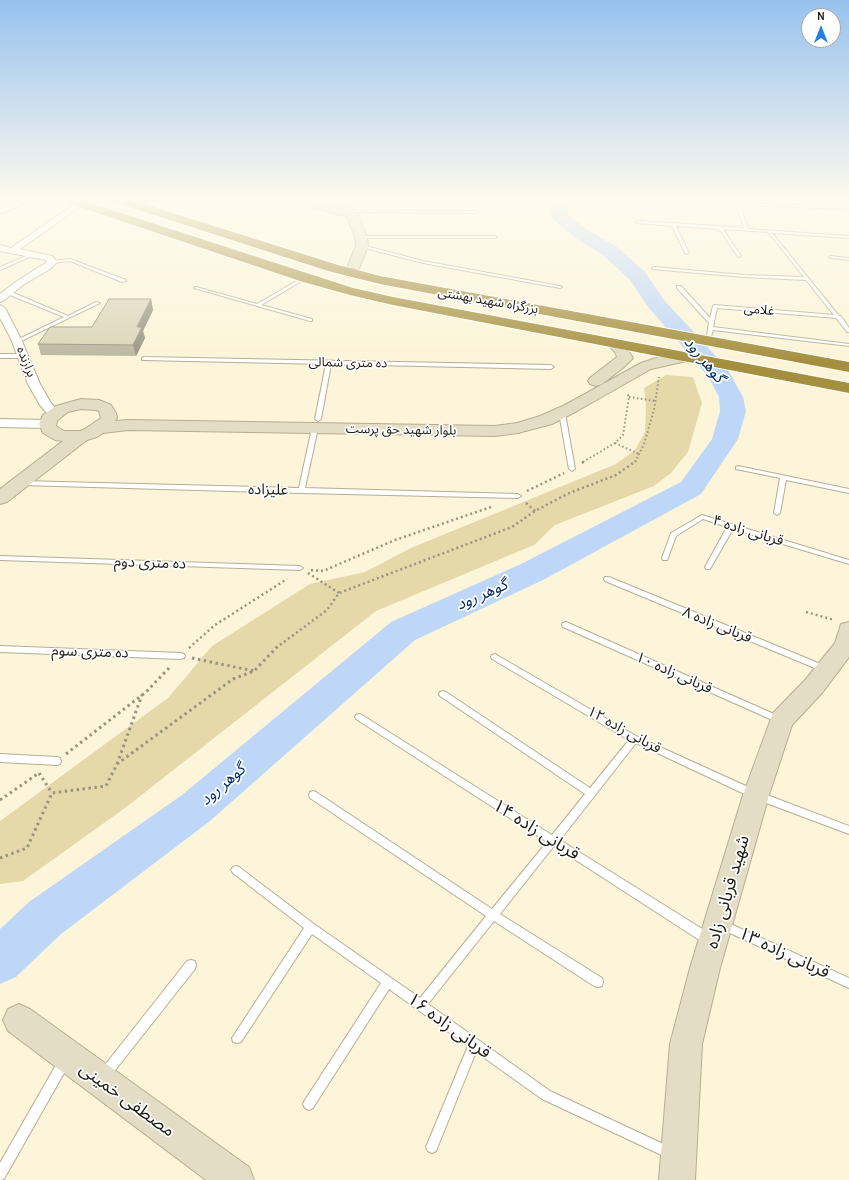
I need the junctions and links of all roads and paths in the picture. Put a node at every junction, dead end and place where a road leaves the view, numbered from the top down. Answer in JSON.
{"nodes":[{"id":1,"x":22,"y":253,"type":"edge"},
{"id":2,"x":243,"y":253,"type":"edge"},
{"id":3,"x":287,"y":253,"type":"edge"},
{"id":4,"x":357,"y":253,"type":"edge"},
{"id":5,"x":397,"y":253,"type":"edge"},
{"id":6,"x":737,"y":253,"type":"edge"},
{"id":7,"x":787,"y":253,"type":"edge"},
{"id":8,"x":32,"y":255,"type":"junction"},
{"id":9,"x":739,"y":256,"type":"dead end"},
{"id":10,"x":831,"y":258,"type":"dead end"},
{"id":11,"x":849,"y":259,"type":"edge"},
{"id":12,"x":52,"y":262,"type":"junction"},
{"id":13,"x":654,"y":268,"type":"dead end"},
{"id":14,"x":0,"y":269,"type":"edge"},
{"id":15,"x":351,"y":273,"type":"junction"},
{"id":16,"x":309,"y":279,"type":"junction"},
{"id":17,"x":808,"y":279,"type":"junction"},
{"id":18,"x":124,"y":281,"type":"dead end"},
{"id":19,"x":560,"y":287,"type":"dead end"},
{"id":20,"x":679,"y":287,"type":"dead end"},
{"id":21,"x":196,"y":288,"type":"dead end"},
{"id":22,"x":8,"y":292,"type":"junction"},
{"id":23,"x":0,"y":299,"type":"edge"},
{"id":24,"x":98,"y":303,"type":"dead end"},
{"id":25,"x":258,"y":305,"type":"junction"},
{"id":26,"x":0,"y":308,"type":"edge"},
{"id":27,"x":67,"y":317,"type":"junction"},
{"id":28,"x":839,"y":317,"type":"junction"},
{"id":29,"x":310,"y":320,"type":"dead end"},
{"id":30,"x":711,"y":322,"type":"junction"},
{"id":31,"x":843,"y":323,"type":"junction"},
{"id":32,"x":849,"y":323,"type":"edge"},
{"id":33,"x":849,"y":331,"type":"edge"},
{"id":34,"x":711,"y":337,"type":"junction"},
{"id":35,"x":17,"y":342,"type":"junction"},
{"id":36,"x":613,"y":343,"type":"junction"},
{"id":37,"x":849,"y":345,"type":"edge"},
{"id":38,"x":0,"y":356,"type":"edge"},
{"id":39,"x":23,"y":356,"type":"junction"},
{"id":40,"x":625,"y":358,"type":"junction"},
{"id":41,"x":144,"y":359,"type":"dead end"},
{"id":42,"x":329,"y":362,"type":"junction"},
{"id":43,"x":656,"y":362,"type":"junction"},
{"id":44,"x":552,"y":367,"type":"dead end"},
{"id":45,"x":849,"y":367,"type":"edge"},
{"id":46,"x":621,"y":380,"type":"junction"},
{"id":47,"x":849,"y":388,"type":"edge"},
{"id":48,"x":629,"y":397,"type":"junction"},
{"id":49,"x":656,"y":401,"type":"junction"},
{"id":50,"x":108,"y":412,"type":"junction"},
{"id":51,"x":562,"y":413,"type":"junction"},
{"id":52,"x":0,"y":424,"type":"edge"},
{"id":53,"x":52,"y":424,"type":"junction"},
{"id":54,"x":317,"y":424,"type":"junction"},
{"id":55,"x":100,"y":428,"type":"junction"},
{"id":56,"x":81,"y":436,"type":"junction"},
{"id":57,"x":615,"y":443,"type":"junction"},
{"id":58,"x":639,"y":454,"type":"junction"},
{"id":59,"x":738,"y":468,"type":"dead end"},
{"id":60,"x":572,"y":470,"type":"junction"},
{"id":61,"x":783,"y":478,"type":"junction"},
{"id":62,"x":0,"y":482,"type":"edge"},
{"id":63,"x":18,"y":483,"type":"junction"},
{"id":64,"x":301,"y":490,"type":"junction"},
{"id":65,"x":849,"y":491,"type":"edge"},
{"id":66,"x":518,"y":496,"type":"junction"},
{"id":67,"x":0,"y":498,"type":"edge"},
{"id":68,"x":777,"y":513,"type":"dead end"},
{"id":69,"x":731,"y":526,"type":"junction"},
{"id":70,"x":0,"y":558,"type":"edge"},
{"id":71,"x":666,"y":558,"type":"dead end"},
{"id":72,"x":849,"y":562,"type":"edge"},
{"id":73,"x":708,"y":567,"type":"dead end"},
{"id":74,"x":300,"y":568,"type":"junction"},
{"id":75,"x":607,"y":579,"type":"dead end"},
{"id":76,"x":340,"y":593,"type":"junction"},
{"id":77,"x":806,"y":612,"type":"dead end"},
{"id":78,"x":566,"y":625,"type":"dead end"},
{"id":79,"x":845,"y":635,"type":"edge"},
{"id":80,"x":0,"y":649,"type":"edge"},
{"id":81,"x":181,"y":656,"type":"junction"},
{"id":82,"x":495,"y":657,"type":"dead end"},
{"id":83,"x":827,"y":670,"type":"junction"},
{"id":84,"x":254,"y":671,"type":"junction"},
{"id":85,"x":443,"y":694,"type":"dead end"},
{"id":86,"x":142,"y":695,"type":"junction"},
{"id":87,"x":359,"y":717,"type":"dead end"},
{"id":88,"x":782,"y":720,"type":"junction"},
{"id":89,"x":635,"y":739,"type":"junction"},
{"id":90,"x":0,"y":758,"type":"edge"},
{"id":91,"x":57,"y":761,"type":"junction"},
{"id":92,"x":117,"y":764,"type":"junction"},
{"id":93,"x":39,"y":773,"type":"junction"},
{"id":94,"x":52,"y":793,"type":"junction"},
{"id":95,"x":591,"y":793,"type":"junction"},
{"id":96,"x":313,"y":795,"type":"dead end"},
{"id":97,"x":756,"y":795,"type":"junction"},
{"id":98,"x":0,"y":800,"type":"edge"},
{"id":99,"x":849,"y":830,"type":"edge"},
{"id":100,"x":553,"y":840,"type":"junction"},
{"id":101,"x":0,"y":858,"type":"edge"},
{"id":102,"x":236,"y":870,"type":"dead end"},
{"id":103,"x":493,"y":916,"type":"junction"},
{"id":104,"x":311,"y":927,"type":"junction"},
{"id":105,"x":716,"y":933,"type":"junction"},
{"id":106,"x":191,"y":965,"type":"dead end"},
{"id":107,"x":388,"y":982,"type":"junction"},
{"id":108,"x":598,"y":982,"type":"dead end"},
{"id":109,"x":849,"y":983,"type":"edge"},
{"id":110,"x":420,"y":1005,"type":"junction"},
{"id":111,"x":19,"y":1020,"type":"dead end"},
{"id":112,"x":237,"y":1038,"type":"dead end"},
{"id":113,"x":474,"y":1044,"type":"junction"},
{"id":114,"x":68,"y":1056,"type":"junction"},
{"id":115,"x":100,"y":1080,"type":"junction"},
{"id":116,"x":309,"y":1104,"type":"dead end"},
{"id":117,"x":432,"y":1146,"type":"dead end"},
{"id":118,"x":678,"y":1168,"type":"edge"},
{"id":119,"x":0,"y":1175,"type":"edge"},
{"id":120,"x":236,"y":1180,"type":"edge"}],
"edges":[{"from":1,"to":8,"type":"street"},
{"from":2,"to":16,"type":"highway","name":"بزرگراه شهید بهشتی"},
{"from":3,"to":15,"type":"highway","name":"بزرگراه شهید بهشتی"},
{"from":4,"to":15,"type":"street"},
{"from":5,"to":19,"type":"lane"},
{"from":6,"to":9,"type":"lane"},
{"from":7,"to":17,"type":"lane"},
{"from":8,"to":12,"type":"street"},
{"from":8,"to":14,"type":"lane"},
{"from":10,"to":11,"type":"lane"},
{"from":12,"to":18,"type":"lane"},
{"from":12,"to":22,"type":"street"},
{"from":13,"to":17,"type":"lane"},
{"from":15,"to":34,"type":"highway","name":"بزرگراه شهید بهشتی"},
{"from":16,"to":25,"type":"lane"},
{"from":16,"to":36,"type":"highway","name":"بزرگراه شهید بهشتی"},
{"from":17,"to":28,"type":"lane"},
{"from":20,"to":30,"type":"lane"},
{"from":21,"to":25,"type":"lane"},
{"from":22,"to":23,"type":"street"},
{"from":22,"to":27,"type":"lane"},
{"from":24,"to":27,"type":"lane"},
{"from":25,"to":29,"type":"lane"},
{"from":26,"to":35,"type":"street","name":"برازنده"},
{"from":27,"to":35,"type":"lane"},
{"from":28,"to":30,"type":"lane","name":"غلامی"},
{"from":28,"to":31,"type":"lane"},
{"from":30,"to":34,"type":"lane","name":"غلامی"},
{"from":31,"to":32,"type":"lane"},
{"from":31,"to":33,"type":"lane"},
{"from":34,"to":37,"type":"lane"},
{"from":34,"to":45,"type":"highway","name":"بزرگراه شهید بهشتی"},
{"from":35,"to":39,"type":"street","name":"برازنده"},
{"from":36,"to":40,"type":"street"},
{"from":36,"to":43,"type":"highway","name":"بزرگراه شهید بهشتی"},
{"from":38,"to":39,"type":"lane"},
{"from":39,"to":53,"type":"street","name":"برازنده"},
{"from":40,"to":43,"type":"street"},
{"from":40,"to":54,"type":"street","name":"بلوار شهید حق پرست"},
{"from":41,"to":42,"type":"lane","name":"ده متری شمالی"},
{"from":42,"to":44,"type":"lane","name":"ده متری شمالی"},
{"from":42,"to":54,"type":"lane"},
{"from":43,"to":46,"type":"street","name":"بلوار شهید حق پرست"},
{"from":43,"to":47,"type":"highway","name":"بزرگراه شهید بهشتی"},
{"from":43,"to":49,"type":"path"},
{"from":46,"to":48,"type":"path"},
{"from":46,"to":51,"type":"street","name":"بلوار شهید حق پرست"},
{"from":48,"to":49,"type":"path"},
{"from":48,"to":57,"type":"path"},
{"from":49,"to":58,"type":"path"},
{"from":50,"to":53,"type":"street","name":"بلوار شهید حق پرست"},
{"from":50,"to":54,"type":"street","name":"بلوار شهید حق پرست"},
{"from":50,"to":55,"type":"street"},
{"from":51,"to":54,"type":"street","name":"بلوار شهید حق پرست"},
{"from":51,"to":60,"type":"lane"},
{"from":52,"to":53,"type":"street"},
{"from":53,"to":56,"type":"street"},
{"from":53,"to":62,"type":"street"},
{"from":54,"to":55,"type":"street","name":"بلوار شهید حق پرست"},
{"from":54,"to":64,"type":"lane"},
{"from":55,"to":56,"type":"street","name":"بلوار شهید حق پرست"},
{"from":56,"to":63,"type":"street"},
{"from":57,"to":58,"type":"path"},
{"from":57,"to":60,"type":"path"},
{"from":58,"to":76,"type":"path"},
{"from":59,"to":61,"type":"lane"},
{"from":60,"to":66,"type":"path"},
{"from":61,"to":65,"type":"lane"},
{"from":61,"to":68,"type":"lane"},
{"from":63,"to":64,"type":"lane","name":"علیزاده"},
{"from":63,"to":67,"type":"street"},
{"from":64,"to":66,"type":"lane","name":"علیزاده"},
{"from":66,"to":74,"type":"path"},
{"from":69,"to":71,"type":"lane","name":"قربانی زاده ۴"},
{"from":69,"to":72,"type":"lane","name":"قربانی زاده ۴"},
{"from":69,"to":73,"type":"lane"},
{"from":70,"to":74,"type":"lane","name":"ده متری دوم"},
{"from":74,"to":76,"type":"path"},
{"from":74,"to":81,"type":"path"},
{"from":75,"to":83,"type":"lane","name":"قربانی زاده ۸"},
{"from":76,"to":84,"type":"path"},
{"from":77,"to":79,"type":"path"},
{"from":78,"to":88,"type":"lane","name":"قربانی زاده ۱۰"},
{"from":79,"to":83,"type":"street","name":"شهید قربانی زاده"},
{"from":80,"to":81,"type":"lane","name":"ده متری سوم"},
{"from":81,"to":84,"type":"path"},
{"from":81,"to":86,"type":"path"},
{"from":82,"to":89,"type":"lane","name":"قربانی زاده ۱۲"},
{"from":83,"to":88,"type":"street","name":"شهید قربانی زاده"},
{"from":84,"to":92,"type":"path"},
{"from":85,"to":95,"type":"lane"},
{"from":86,"to":91,"type":"path"},
{"from":86,"to":92,"type":"path"},
{"from":87,"to":100,"type":"lane","name":"قربانی زاده ۱۴"},
{"from":88,"to":97,"type":"street","name":"شهید قربانی زاده"},
{"from":89,"to":95,"type":"lane"},
{"from":89,"to":97,"type":"lane","name":"قربانی زاده ۱۲"},
{"from":90,"to":91,"type":"lane"},
{"from":91,"to":93,"type":"path"},
{"from":92,"to":94,"type":"path"},
{"from":93,"to":94,"type":"path"},
{"from":93,"to":98,"type":"path"},
{"from":94,"to":101,"type":"path"},
{"from":95,"to":100,"type":"lane"},
{"from":96,"to":103,"type":"lane"},
{"from":97,"to":99,"type":"lane","name":"قربانی زاده ۱۲"},
{"from":97,"to":105,"type":"street","name":"شهید قربانی زاده"},
{"from":100,"to":103,"type":"lane"},
{"from":100,"to":105,"type":"lane","name":"قربانی زاده ۱۴"},
{"from":102,"to":104,"type":"lane","name":"قربانی زاده ۱۶"},
{"from":103,"to":108,"type":"lane"},
{"from":103,"to":110,"type":"lane"},
{"from":104,"to":107,"type":"lane","name":"قربانی زاده ۱۶"},
{"from":104,"to":112,"type":"lane"},
{"from":105,"to":109,"type":"lane","name":"قربانی زاده ۱۳"},
{"from":105,"to":118,"type":"street","name":"شهید قربانی زاده"},
{"from":106,"to":115,"type":"lane"},
{"from":107,"to":110,"type":"lane","name":"قربانی زاده ۱۶"},
{"from":107,"to":116,"type":"lane"},
{"from":110,"to":113,"type":"lane","name":"قربانی زاده ۱۶"},
{"from":111,"to":114,"type":"street","name":"مصطفی خمینی"},
{"from":113,"to":117,"type":"lane"},
{"from":113,"to":118,"type":"lane","name":"قربانی زاده ۱۶"},
{"from":114,"to":115,"type":"street","name":"مصطفی خمینی"},
{"from":114,"to":119,"type":"lane"},
{"from":115,"to":120,"type":"street","name":"مصطفی خمینی"}]}
